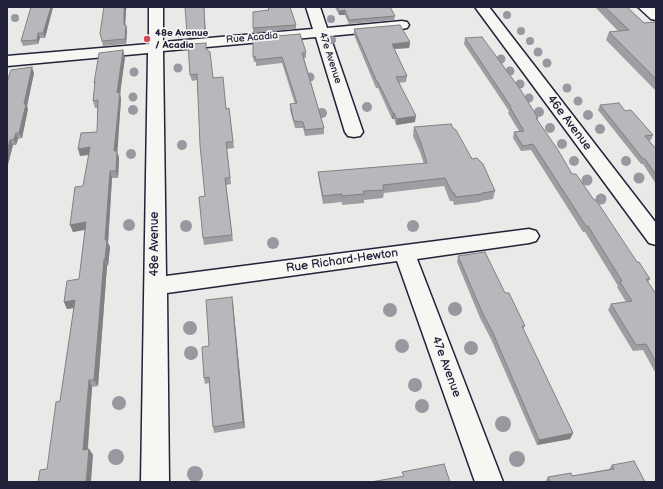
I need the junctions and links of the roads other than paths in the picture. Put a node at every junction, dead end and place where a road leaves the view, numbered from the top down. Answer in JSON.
{"nodes":[{"id":1,"x":156,"y":7,"type":"edge"},
{"id":2,"x":313,"y":7,"type":"edge"},
{"id":3,"x":482,"y":7,"type":"edge"},
{"id":4,"x":645,"y":7,"type":"edge"},
{"id":5,"x":656,"y":16,"type":"edge"},
{"id":6,"x":402,"y":25,"type":"edge"},
{"id":7,"x":322,"y":32,"type":"junction"},
{"id":8,"x":155,"y":47,"type":"junction"},
{"id":9,"x":7,"y":61,"type":"edge"},
{"id":10,"x":354,"y":132,"type":"dead end"},
{"id":11,"x":529,"y":236,"type":"dead end"},
{"id":12,"x":656,"y":238,"type":"edge"},
{"id":13,"x":404,"y":252,"type":"junction"},
{"id":14,"x":155,"y":286,"type":"junction"},
{"id":15,"x":155,"y":482,"type":"edge"},
{"id":16,"x":489,"y":482,"type":"edge"}],
"edges":[{"from":1,"to":8,"type":"street","name":"48e Avenue"},
{"from":2,"to":7,"type":"street","name":"47e Avenue"},
{"from":3,"to":12,"type":"street","name":"46e Avenue"},
{"from":4,"to":5,"type":"street"},
{"from":6,"to":7,"type":"street","name":"Rue Acadia"},
{"from":7,"to":8,"type":"street","name":"Rue Acadia"},
{"from":7,"to":10,"type":"street","name":"47e Avenue"},
{"from":8,"to":9,"type":"street","name":"Rue Acadia"},
{"from":8,"to":14,"type":"street","name":"48e Avenue"},
{"from":11,"to":13,"type":"street","name":"Rue Richard-Hewton"},
{"from":13,"to":14,"type":"street","name":"Rue Richard-Hewton"},
{"from":13,"to":16,"type":"street","name":"47e Avenue"},
{"from":14,"to":15,"type":"street","name":"48e Avenue"}]}
